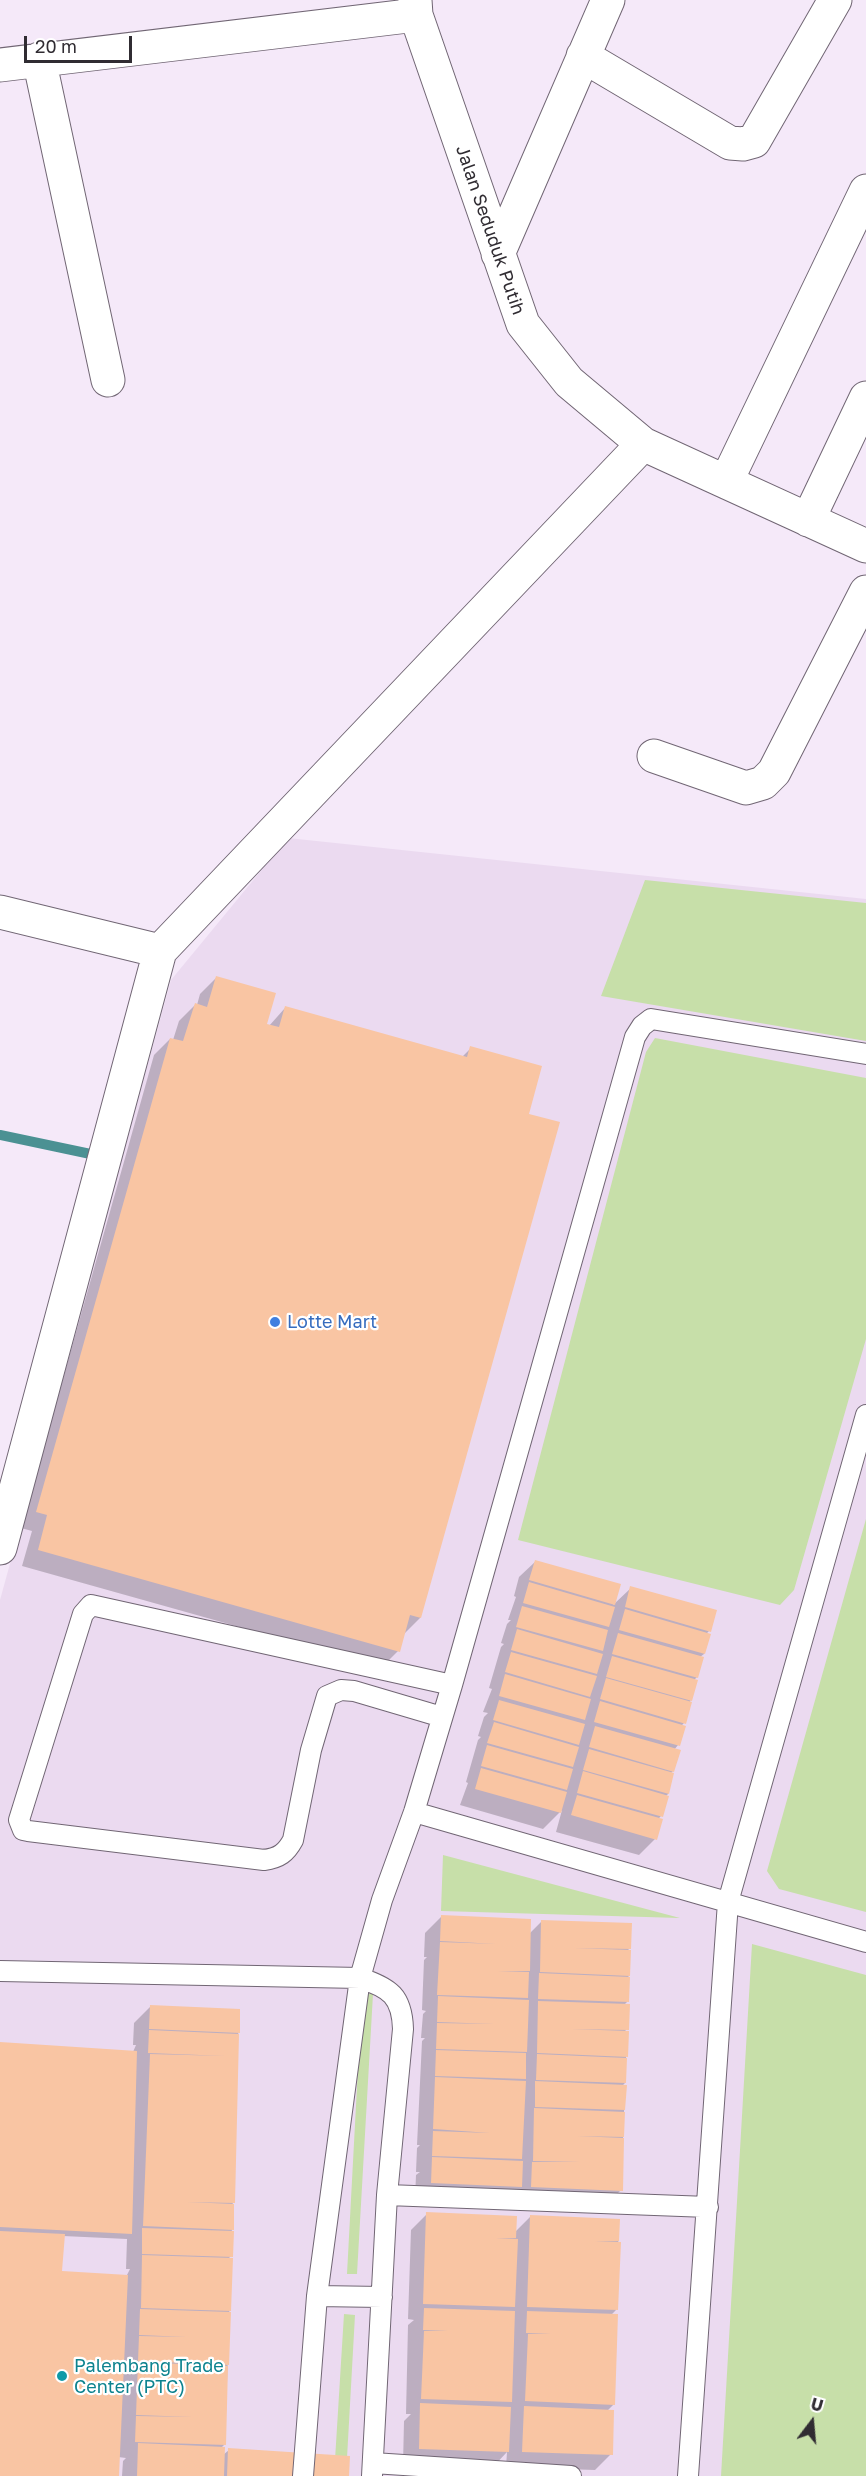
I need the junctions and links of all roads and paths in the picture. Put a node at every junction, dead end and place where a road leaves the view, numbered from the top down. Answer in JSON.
{"nodes":[{"id":1,"x":608,"y":0,"type":"edge"},
{"id":2,"x":835,"y":0,"type":"edge"},
{"id":3,"x":415,"y":8,"type":"edge"},
{"id":4,"x":583,"y":56,"type":"junction"},
{"id":5,"x":39,"y":59,"type":"junction"},
{"id":6,"x":0,"y":65,"type":"edge"},
{"id":7,"x":866,"y":191,"type":"edge"},
{"id":8,"x":498,"y":254,"type":"junction"},
{"id":9,"x":108,"y":380,"type":"dead end"},
{"id":10,"x":866,"y":398,"type":"edge"},
{"id":11,"x":643,"y":444,"type":"junction"},
{"id":12,"x":726,"y":482,"type":"junction"},
{"id":13,"x":807,"y":520,"type":"junction"},
{"id":14,"x":866,"y":546,"type":"edge"},
{"id":15,"x":866,"y":592,"type":"edge"},
{"id":16,"x":654,"y":756,"type":"dead end"},
{"id":17,"x":0,"y":912,"type":"edge"},
{"id":18,"x":160,"y":951,"type":"junction"},
{"id":19,"x":866,"y":1054,"type":"edge"},
{"id":20,"x":866,"y":1415,"type":"edge"},
{"id":21,"x":0,"y":1548,"type":"edge"},
{"id":22,"x":452,"y":1685,"type":"junction"},
{"id":23,"x":442,"y":1717,"type":"junction"},
{"id":24,"x":414,"y":1812,"type":"junction"},
{"id":25,"x":728,"y":1902,"type":"junction"},
{"id":26,"x":866,"y":1942,"type":"edge"},
{"id":27,"x":0,"y":1971,"type":"edge"},
{"id":28,"x":360,"y":1978,"type":"junction"},
{"id":29,"x":387,"y":2195,"type":"junction"},
{"id":30,"x":708,"y":2207,"type":"junction"},
{"id":31,"x":317,"y":2296,"type":"junction"},
{"id":32,"x":382,"y":2297,"type":"junction"},
{"id":33,"x":372,"y":2470,"type":"edge"},
{"id":34,"x":303,"y":2476,"type":"edge"},
{"id":35,"x":571,"y":2476,"type":"edge"},
{"id":36,"x":688,"y":2476,"type":"edge"}],
"edges":[{"from":1,"to":4,"type":"street"},
{"from":2,"to":4,"type":"street"},
{"from":3,"to":5,"type":"street"},
{"from":3,"to":8,"type":"street","name":"Jalan Seduduk Putih"},
{"from":4,"to":8,"type":"street"},
{"from":5,"to":6,"type":"street"},
{"from":5,"to":9,"type":"street"},
{"from":7,"to":12,"type":"street"},
{"from":8,"to":11,"type":"street","name":"Jalan Seduduk Putih"},
{"from":10,"to":13,"type":"street"},
{"from":11,"to":12,"type":"street","name":"Jalan Seduduk Putih"},
{"from":11,"to":18,"type":"street"},
{"from":12,"to":13,"type":"street","name":"Jalan Seduduk Putih"},
{"from":13,"to":14,"type":"street","name":"Jalan Seduduk Putih"},
{"from":15,"to":16,"type":"street"},
{"from":17,"to":18,"type":"street"},
{"from":18,"to":21,"type":"street"},
{"from":19,"to":22,"type":"lane"},
{"from":20,"to":25,"type":"lane"},
{"from":22,"to":23,"type":"lane"},
{"from":22,"to":23,"type":"lane"},
{"from":23,"to":24,"type":"lane"},
{"from":24,"to":25,"type":"lane"},
{"from":24,"to":28,"type":"lane"},
{"from":25,"to":26,"type":"lane"},
{"from":25,"to":30,"type":"lane"},
{"from":27,"to":28,"type":"lane"},
{"from":28,"to":29,"type":"lane"},
{"from":28,"to":31,"type":"lane"},
{"from":29,"to":30,"type":"lane"},
{"from":29,"to":32,"type":"lane"},
{"from":30,"to":36,"type":"lane"},
{"from":31,"to":32,"type":"lane"},
{"from":31,"to":34,"type":"lane"},
{"from":32,"to":33,"type":"lane"},
{"from":33,"to":35,"type":"lane"}]}
